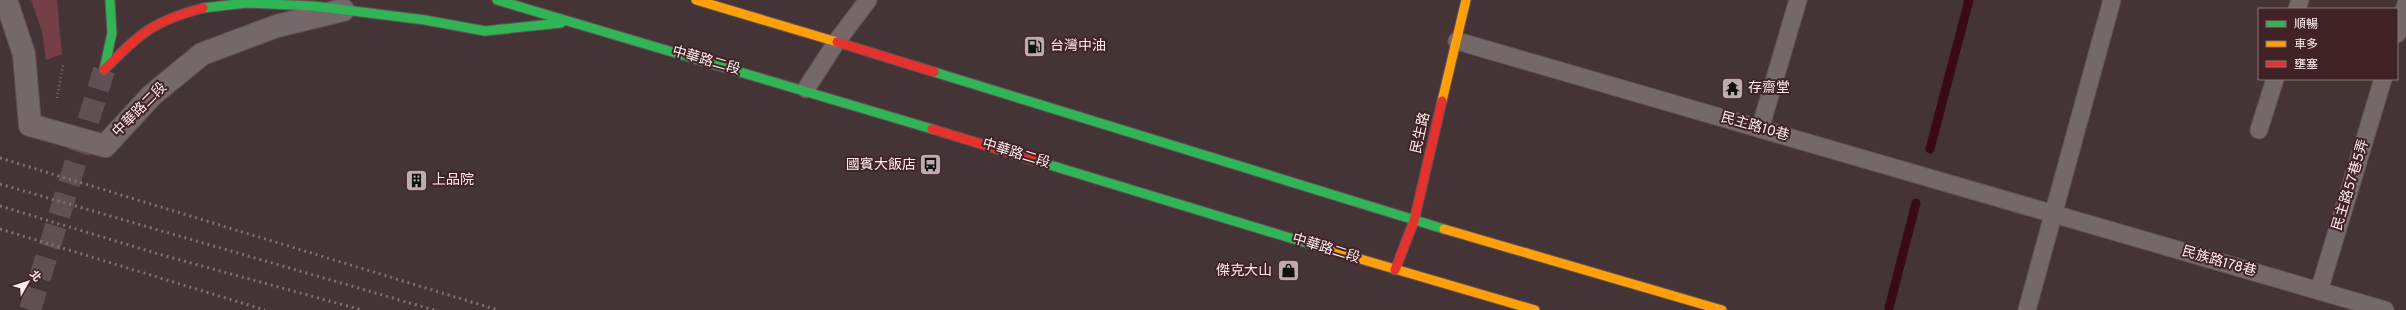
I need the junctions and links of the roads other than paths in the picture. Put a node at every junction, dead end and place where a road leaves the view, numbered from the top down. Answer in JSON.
{"nodes":[{"id":1,"x":6,"y":0,"type":"edge"},
{"id":2,"x":110,"y":0,"type":"edge"},
{"id":3,"x":496,"y":0,"type":"edge"},
{"id":4,"x":696,"y":0,"type":"edge"},
{"id":5,"x":868,"y":0,"type":"edge"},
{"id":6,"x":1466,"y":0,"type":"edge"},
{"id":7,"x":1798,"y":0,"type":"edge"},
{"id":8,"x":2112,"y":0,"type":"edge"},
{"id":9,"x":2406,"y":4,"type":"edge"},
{"id":10,"x":344,"y":10,"type":"junction"},
{"id":11,"x":572,"y":21,"type":"junction"},
{"id":12,"x":2398,"y":31,"type":"edge"},
{"id":13,"x":837,"y":41,"type":"junction"},
{"id":14,"x":1457,"y":41,"type":"junction"},
{"id":15,"x":2275,"y":80,"type":"edge"},
{"id":16,"x":2383,"y":80,"type":"edge"},
{"id":17,"x":806,"y":90,"type":"junction"},
{"id":18,"x":1760,"y":129,"type":"junction"},
{"id":19,"x":2259,"y":130,"type":"dead end"},
{"id":20,"x":2053,"y":214,"type":"junction"},
{"id":21,"x":1414,"y":221,"type":"junction"},
{"id":22,"x":1395,"y":270,"type":"junction"},
{"id":23,"x":2319,"y":291,"type":"junction"},
{"id":24,"x":1535,"y":310,"type":"edge"},
{"id":25,"x":1722,"y":310,"type":"edge"},
{"id":26,"x":2027,"y":310,"type":"edge"},
{"id":27,"x":2385,"y":310,"type":"edge"}],
"edges":[{"from":1,"to":10,"type":"street","name":"中華路二段"},
{"from":2,"to":10,"type":"street"},
{"from":3,"to":11,"type":"street","name":"中華路二段"},
{"from":4,"to":13,"type":"street"},
{"from":5,"to":13,"type":"lane"},
{"from":6,"to":14,"type":"street","name":"民生路"},
{"from":7,"to":18,"type":"lane"},
{"from":8,"to":20,"type":"lane"},
{"from":9,"to":12,"type":"lane"},
{"from":10,"to":11,"type":"street"},
{"from":11,"to":17,"type":"street","name":"中華路二段"},
{"from":13,"to":17,"type":"lane"},
{"from":13,"to":21,"type":"street"},
{"from":14,"to":18,"type":"lane","name":"民主路10巷"},
{"from":14,"to":21,"type":"street","name":"民生路"},
{"from":15,"to":19,"type":"lane"},
{"from":16,"to":23,"type":"lane","name":"民主路57巷5弄"},
{"from":17,"to":22,"type":"street","name":"中華路二段"},
{"from":18,"to":20,"type":"lane","name":"民主路10巷"},
{"from":20,"to":23,"type":"lane","name":"民族路178巷"},
{"from":20,"to":26,"type":"lane"},
{"from":21,"to":22,"type":"street","name":"民生路"},
{"from":21,"to":25,"type":"street"},
{"from":22,"to":24,"type":"street","name":"中華路二段"},
{"from":23,"to":27,"type":"lane","name":"民族路178巷"}]}
